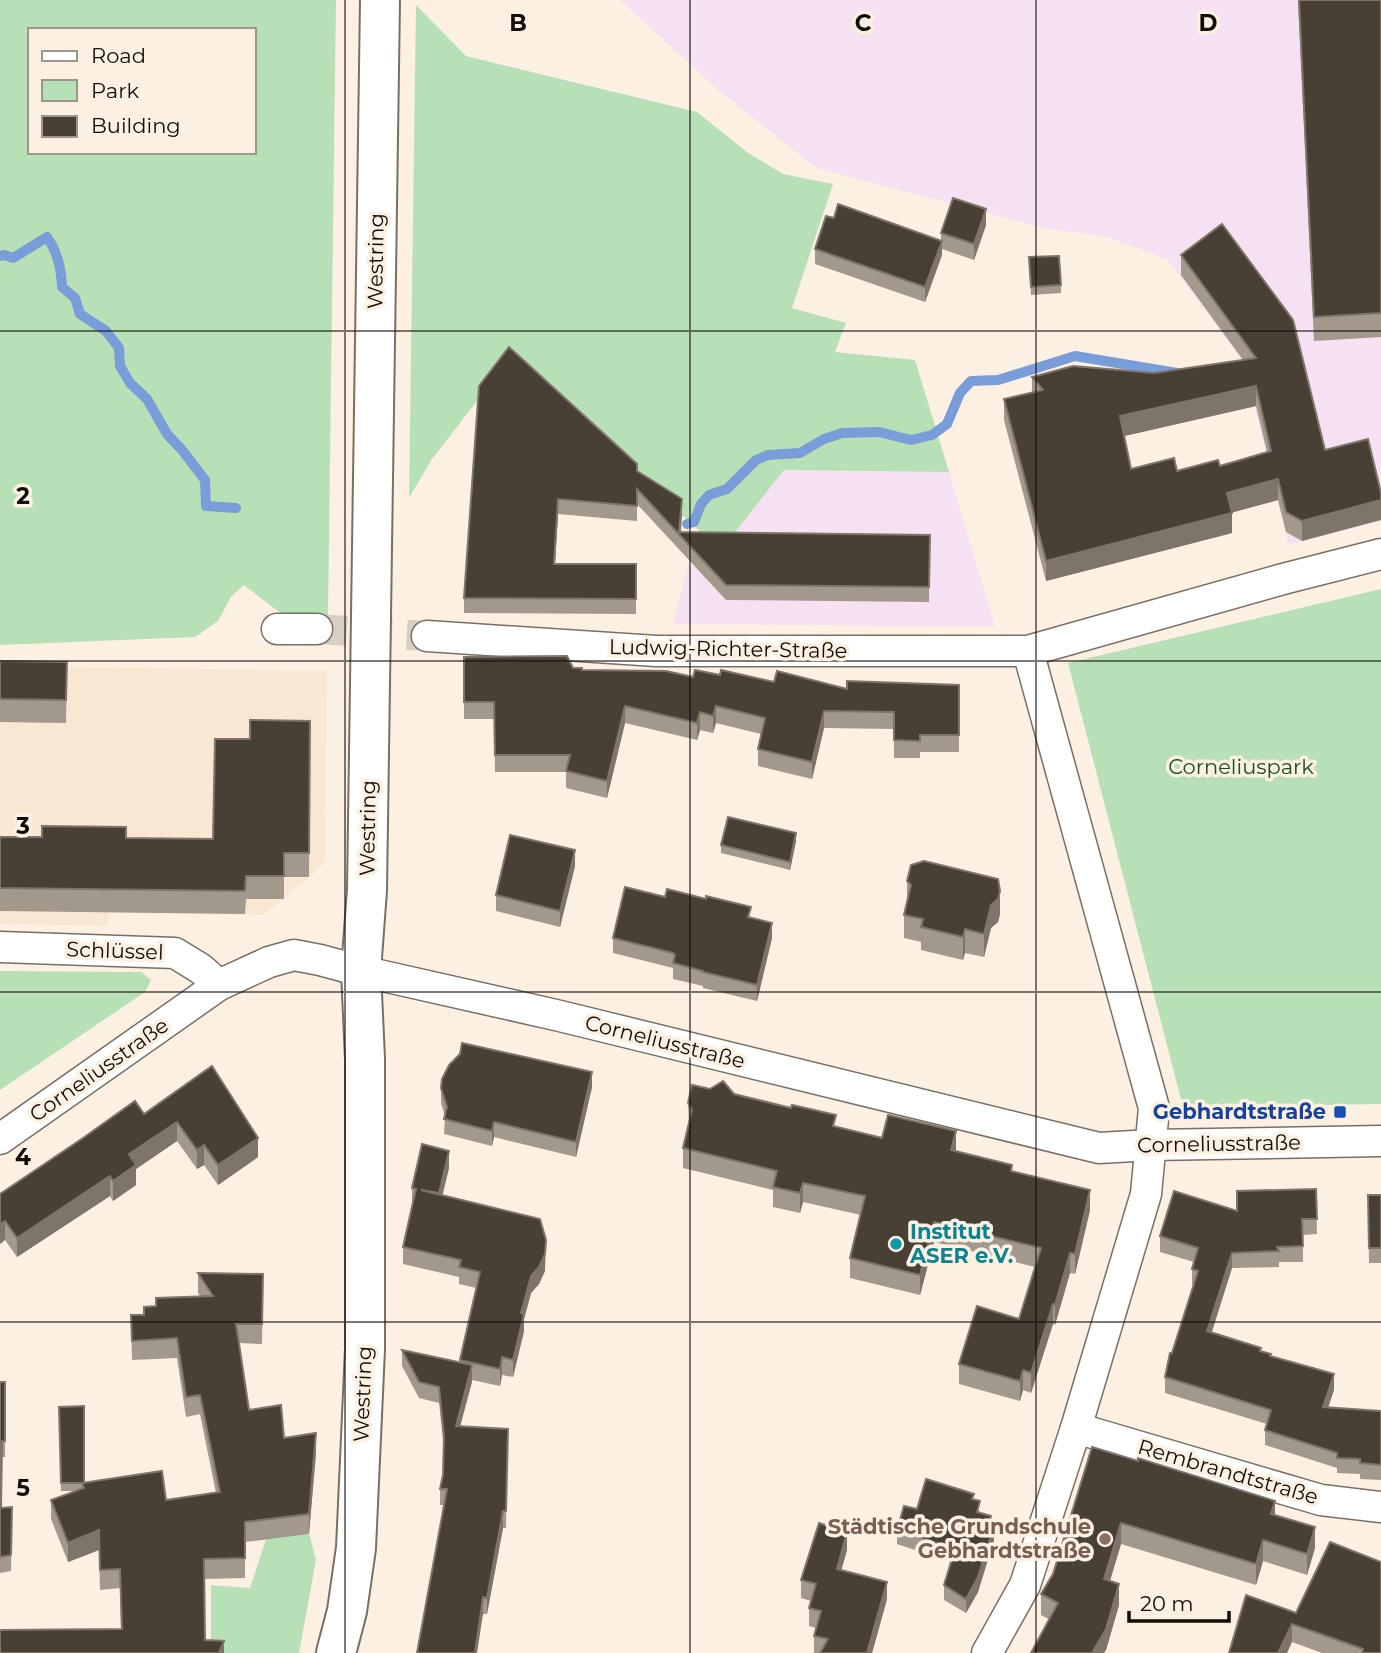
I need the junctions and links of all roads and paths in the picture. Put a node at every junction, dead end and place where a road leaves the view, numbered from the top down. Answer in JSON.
{"nodes":[{"id":1,"x":380,"y":0,"type":"edge"},
{"id":2,"x":1381,"y":554,"type":"edge"},
{"id":3,"x":277,"y":629,"type":"dead end"},
{"id":4,"x":317,"y":629,"type":"tunnel mouth"},
{"id":5,"x":427,"y":636,"type":"tunnel mouth"},
{"id":6,"x":1028,"y":652,"type":"junction"},
{"id":7,"x":0,"y":947,"type":"edge"},
{"id":8,"x":361,"y":971,"type":"junction"},
{"id":9,"x":219,"y":985,"type":"junction"},
{"id":10,"x":0,"y":1139,"type":"edge"},
{"id":11,"x":1381,"y":1141,"type":"edge"},
{"id":12,"x":1151,"y":1145,"type":"junction"},
{"id":13,"x":1076,"y":1429,"type":"junction"},
{"id":14,"x":1381,"y":1507,"type":"edge"},
{"id":15,"x":337,"y":1653,"type":"edge"},
{"id":16,"x":987,"y":1653,"type":"edge"}],
"edges":[{"from":1,"to":8,"type":"main road","name":"Westring"},
{"from":2,"to":6,"type":"street","name":"Ludwig-Richter-Straße"},
{"from":3,"to":4,"type":"street"},
{"from":5,"to":6,"type":"street","name":"Ludwig-Richter-Straße"},
{"from":6,"to":12,"type":"street"},
{"from":7,"to":9,"type":"street","name":"Schlüssel"},
{"from":8,"to":9,"type":"street","name":"Corneliusstraße"},
{"from":8,"to":12,"type":"street","name":"Corneliusstraße"},
{"from":8,"to":15,"type":"main road","name":"Westring"},
{"from":9,"to":10,"type":"street","name":"Corneliusstraße"},
{"from":11,"to":12,"type":"street","name":"Corneliusstraße"},
{"from":12,"to":13,"type":"street"},
{"from":13,"to":14,"type":"street","name":"Rembrandtstraße"},
{"from":13,"to":16,"type":"street"}]}
